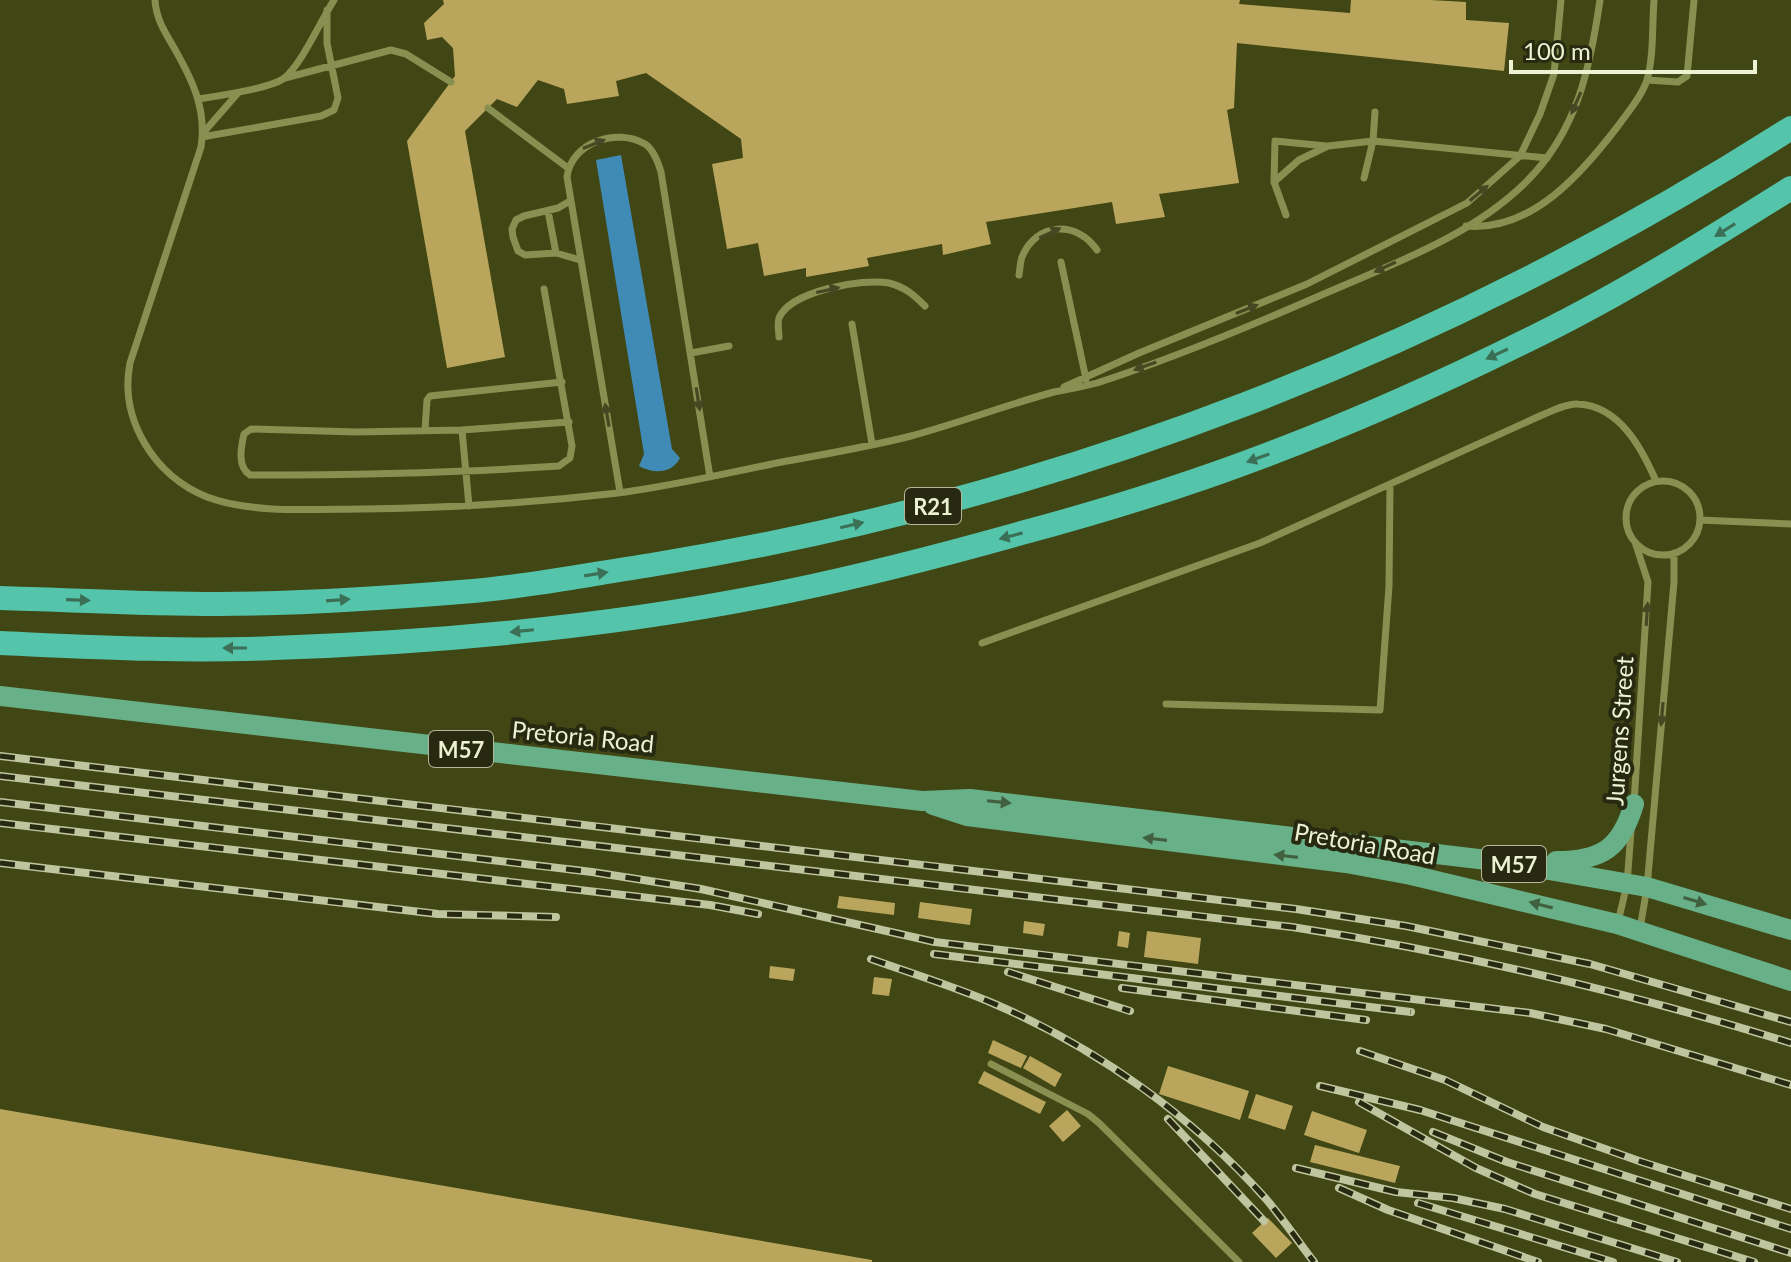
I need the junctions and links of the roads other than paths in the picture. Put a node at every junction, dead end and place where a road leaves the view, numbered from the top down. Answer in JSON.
{"nodes":[{"id":1,"x":155,"y":0,"type":"edge"},
{"id":2,"x":334,"y":0,"type":"edge"},
{"id":3,"x":1561,"y":0,"type":"edge"},
{"id":4,"x":1600,"y":0,"type":"edge"},
{"id":5,"x":1654,"y":0,"type":"edge"},
{"id":6,"x":1694,"y":0,"type":"edge"},
{"id":7,"x":327,"y":10,"type":"junction"},
{"id":8,"x":330,"y":65,"type":"junction"},
{"id":9,"x":283,"y":79,"type":"junction"},
{"id":10,"x":1647,"y":80,"type":"junction"},
{"id":11,"x":451,"y":82,"type":"dead end"},
{"id":12,"x":238,"y":93,"type":"junction"},
{"id":13,"x":198,"y":99,"type":"junction"},
{"id":14,"x":488,"y":108,"type":"dead end"},
{"id":15,"x":1375,"y":112,"type":"dead end"},
{"id":16,"x":1791,"y":128,"type":"edge"},
{"id":17,"x":203,"y":135,"type":"junction"},
{"id":18,"x":1373,"y":141,"type":"junction"},
{"id":19,"x":1328,"y":146,"type":"junction"},
{"id":20,"x":1520,"y":156,"type":"junction"},
{"id":21,"x":1547,"y":158,"type":"junction"},
{"id":22,"x":568,"y":168,"type":"junction"},
{"id":23,"x":1364,"y":178,"type":"dead end"},
{"id":24,"x":1274,"y":182,"type":"junction"},
{"id":25,"x":1791,"y":188,"type":"edge"},
{"id":26,"x":570,"y":201,"type":"junction"},
{"id":27,"x":548,"y":211,"type":"junction"},
{"id":28,"x":1286,"y":215,"type":"dead end"},
{"id":29,"x":1466,"y":226,"type":"junction"},
{"id":30,"x":1097,"y":250,"type":"dead end"},
{"id":31,"x":556,"y":253,"type":"junction"},
{"id":32,"x":580,"y":260,"type":"junction"},
{"id":33,"x":1061,"y":262,"type":"dead end"},
{"id":34,"x":1019,"y":275,"type":"dead end"},
{"id":35,"x":544,"y":289,"type":"dead end"},
{"id":36,"x":925,"y":306,"type":"dead end"},
{"id":37,"x":852,"y":324,"type":"dead end"},
{"id":38,"x":779,"y":337,"type":"dead end"},
{"id":39,"x":729,"y":346,"type":"dead end"},
{"id":40,"x":691,"y":353,"type":"junction"},
{"id":41,"x":1085,"y":376,"type":"junction"},
{"id":42,"x":562,"y":382,"type":"junction"},
{"id":43,"x":1088,"y":385,"type":"junction"},
{"id":44,"x":1054,"y":392,"type":"junction"},
{"id":45,"x":569,"y":422,"type":"junction"},
{"id":46,"x":425,"y":430,"type":"junction"},
{"id":47,"x":462,"y":430,"type":"junction"},
{"id":48,"x":872,"y":444,"type":"junction"},
{"id":49,"x":467,"y":472,"type":"junction"},
{"id":50,"x":710,"y":477,"type":"junction"},
{"id":51,"x":1656,"y":481,"type":"junction"},
{"id":52,"x":1390,"y":485,"type":"junction"},
{"id":53,"x":620,"y":492,"type":"junction"},
{"id":54,"x":469,"y":506,"type":"junction"},
{"id":55,"x":1700,"y":520,"type":"junction"},
{"id":56,"x":1791,"y":524,"type":"edge"},
{"id":57,"x":1635,"y":542,"type":"junction"},
{"id":58,"x":1674,"y":553,"type":"junction"},
{"id":59,"x":0,"y":598,"type":"edge"},
{"id":60,"x":0,"y":643,"type":"edge"},
{"id":61,"x":982,"y":643,"type":"dead end"},
{"id":62,"x":0,"y":696,"type":"edge"},
{"id":63,"x":1166,"y":704,"type":"dead end"},
{"id":64,"x":922,"y":801,"type":"junction"},
{"id":65,"x":1634,"y":804,"type":"junction"},
{"id":66,"x":1504,"y":862,"type":"junction"},
{"id":67,"x":1637,"y":885,"type":"junction"},
{"id":68,"x":1617,"y":924,"type":"junction"},
{"id":69,"x":1791,"y":930,"type":"edge"},
{"id":70,"x":1640,"y":931,"type":"junction"},
{"id":71,"x":1791,"y":981,"type":"edge"},
{"id":72,"x":991,"y":1064,"type":"dead end"},
{"id":73,"x":1239,"y":1262,"type":"edge"}],
"edges":[{"from":1,"to":13,"type":"lane"},
{"from":2,"to":7,"type":"lane"},
{"from":3,"to":20,"type":"lane"},
{"from":4,"to":21,"type":"lane","one_way":true},
{"from":5,"to":10,"type":"lane"},
{"from":6,"to":10,"type":"lane"},
{"from":7,"to":8,"type":"lane"},
{"from":7,"to":9,"type":"lane"},
{"from":8,"to":9,"type":"lane"},
{"from":8,"to":11,"type":"lane"},
{"from":8,"to":17,"type":"lane"},
{"from":9,"to":12,"type":"lane"},
{"from":10,"to":29,"type":"lane"},
{"from":12,"to":13,"type":"lane"},
{"from":12,"to":17,"type":"lane"},
{"from":13,"to":17,"type":"lane"},
{"from":14,"to":22,"type":"lane"},
{"from":15,"to":18,"type":"lane"},
{"from":59,"to":16,"type":"highway","number":"R21","one_way":true},
{"from":17,"to":54,"type":"lane"},
{"from":18,"to":19,"type":"lane"},
{"from":18,"to":20,"type":"lane"},
{"from":18,"to":23,"type":"lane"},
{"from":19,"to":24,"type":"lane"},
{"from":19,"to":24,"type":"lane"},
{"from":20,"to":21,"type":"lane"},
{"from":41,"to":20,"type":"lane","one_way":true},
{"from":21,"to":29,"type":"lane"},
{"from":22,"to":26,"type":"lane"},
{"from":22,"to":40,"type":"lane","one_way":true},
{"from":24,"to":28,"type":"lane"},
{"from":25,"to":60,"type":"highway","number":"R21","one_way":true},
{"from":26,"to":27,"type":"lane"},
{"from":26,"to":32,"type":"lane"},
{"from":27,"to":31,"type":"lane"},
{"from":27,"to":31,"type":"lane"},
{"from":29,"to":43,"type":"lane","one_way":true},
{"from":34,"to":30,"type":"lane","one_way":true},
{"from":31,"to":32,"type":"lane"},
{"from":53,"to":32,"type":"lane","one_way":true},
{"from":33,"to":41,"type":"lane"},
{"from":35,"to":42,"type":"lane"},
{"from":38,"to":36,"type":"lane","one_way":true},
{"from":37,"to":48,"type":"lane"},
{"from":39,"to":40,"type":"lane"},
{"from":40,"to":50,"type":"lane","one_way":true},
{"from":41,"to":43,"type":"lane"},
{"from":41,"to":44,"type":"lane"},
{"from":42,"to":45,"type":"lane"},
{"from":42,"to":46,"type":"lane"},
{"from":43,"to":44,"type":"lane"},
{"from":44,"to":48,"type":"lane"},
{"from":45,"to":47,"type":"lane"},
{"from":45,"to":49,"type":"lane"},
{"from":46,"to":47,"type":"lane"},
{"from":46,"to":49,"type":"lane"},
{"from":47,"to":49,"type":"lane"},
{"from":48,"to":50,"type":"lane"},
{"from":49,"to":54,"type":"lane"},
{"from":50,"to":53,"type":"lane"},
{"from":51,"to":52,"type":"lane"},
{"from":51,"to":55,"type":"lane"},
{"from":51,"to":57,"type":"lane"},
{"from":52,"to":61,"type":"lane"},
{"from":52,"to":63,"type":"lane"},
{"from":53,"to":54,"type":"lane"},
{"from":55,"to":56,"type":"lane"},
{"from":55,"to":58,"type":"lane"},
{"from":57,"to":58,"type":"lane"},
{"from":65,"to":57,"type":"lane","name":"Jurgens Street","one_way":true},
{"from":58,"to":67,"type":"lane","name":"Jurgens Street","one_way":true},
{"from":62,"to":64,"type":"main road","name":"Pretoria Road","number":"M57"},
{"from":64,"to":66,"type":"main road","name":"Pretoria Road","number":"M57","one_way":true},
{"from":68,"to":64,"type":"main road","name":"Pretoria Road","number":"M57","one_way":true},
{"from":65,"to":66,"type":"main road"},
{"from":65,"to":67,"type":"lane","name":"Jurgens Street"},
{"from":66,"to":67,"type":"main road","name":"Pretoria Road","number":"M57"},
{"from":67,"to":68,"type":"lane","name":"Jurgens Street"},
{"from":67,"to":69,"type":"main road","name":"Pretoria Road","number":"M57","one_way":true},
{"from":67,"to":70,"type":"lane","name":"Jurgens Street"},
{"from":68,"to":70,"type":"main road","name":"Pretoria Road","number":"M57"},
{"from":70,"to":71,"type":"main road","name":"Pretoria Road","number":"M57"},
{"from":72,"to":73,"type":"lane"}]}
